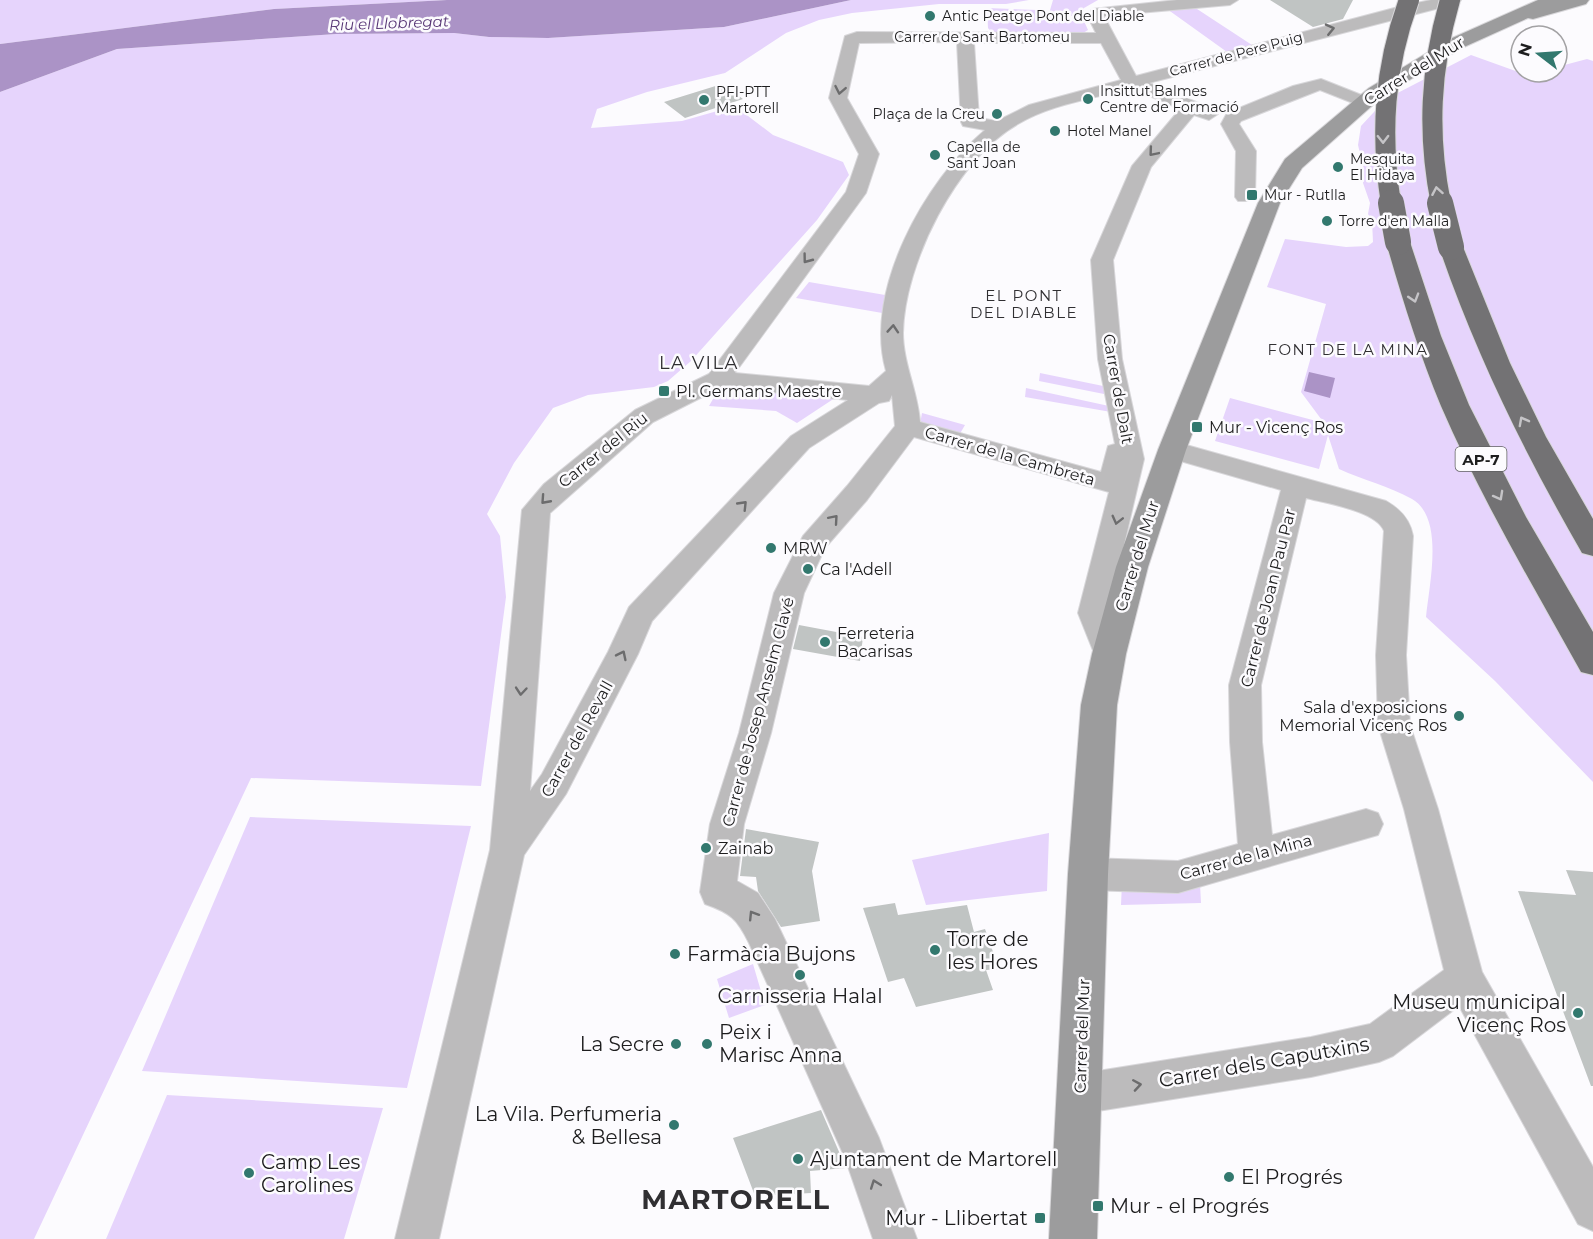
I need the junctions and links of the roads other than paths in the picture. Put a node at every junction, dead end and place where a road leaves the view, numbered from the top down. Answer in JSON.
{"nodes":[{"id":1,"x":1230,"y":0,"type":"edge"},
{"id":2,"x":1408,"y":0,"type":"edge"},
{"id":3,"x":1451,"y":0,"type":"edge"},
{"id":4,"x":1552,"y":0,"type":"edge"},
{"id":5,"x":1580,"y":0,"type":"edge"},
{"id":6,"x":1514,"y":18,"type":"junction"},
{"id":7,"x":968,"y":35,"type":"junction"},
{"id":8,"x":857,"y":37,"type":"joint"},
{"id":9,"x":1107,"y":38,"type":"junction"},
{"id":10,"x":1131,"y":82,"type":"junction"},
{"id":11,"x":970,"y":101,"type":"junction"},
{"id":12,"x":1363,"y":102,"type":"junction"},
{"id":13,"x":1191,"y":107,"type":"junction"},
{"id":14,"x":997,"y":112,"type":"junction"},
{"id":15,"x":1222,"y":120,"type":"dead end"},
{"id":16,"x":1245,"y":197,"type":"dead end"},
{"id":17,"x":898,"y":375,"type":"junction"},
{"id":18,"x":718,"y":379,"type":"junction"},
{"id":19,"x":875,"y":394,"type":"junction"},
{"id":20,"x":1120,"y":413,"type":"junction"},
{"id":21,"x":907,"y":418,"type":"junction"},
{"id":22,"x":1172,"y":450,"type":"junction"},
{"id":23,"x":1296,"y":485,"type":"junction"},
{"id":24,"x":1593,"y":545,"type":"edge"},
{"id":25,"x":1108,"y":654,"type":"junction"},
{"id":26,"x":1593,"y":662,"type":"edge"},
{"id":27,"x":1366,"y":824,"type":"dead end"},
{"id":28,"x":508,"y":850,"type":"junction"},
{"id":29,"x":1256,"y":854,"type":"junction"},
{"id":30,"x":1089,"y":874,"type":"junction"},
{"id":31,"x":1465,"y":978,"type":"junction"},
{"id":32,"x":1079,"y":1094,"type":"junction"},
{"id":33,"x":1593,"y":1209,"type":"edge"},
{"id":34,"x":417,"y":1239,"type":"edge"},
{"id":35,"x":895,"y":1239,"type":"edge"},
{"id":36,"x":1074,"y":1239,"type":"edge"}],
"edges":[{"from":1,"to":9,"type":"street"},
{"from":2,"to":26,"type":"highway","number":"AP-7","one_way":true,"bridge":true},
{"from":10,"to":3,"type":"street","name":"Carrer de Pere Puig","one_way":true},
{"from":24,"to":3,"type":"highway","one_way":true,"bridge":true},
{"from":4,"to":6,"type":"main road","name":"Carrer del Mur"},
{"from":5,"to":6,"type":"main road","name":"Carrer del Mur"},
{"from":6,"to":12,"type":"main road","name":"Carrer del Mur"},
{"from":7,"to":8,"type":"street","name":"Carrer de Sant Bartomeu"},
{"from":7,"to":9,"type":"street","name":"Carrer de Sant Bartomeu"},
{"from":7,"to":11,"type":"street"},
{"from":8,"to":18,"type":"street","name":"Carrer del Riu","one_way":true},
{"from":9,"to":10,"type":"street"},
{"from":10,"to":13,"type":"street"},
{"from":10,"to":14,"type":"street","name":"Carrer de Pere Puig"},
{"from":11,"to":14,"type":"street"},
{"from":11,"to":14,"type":"street"},
{"from":12,"to":16,"type":"street"},
{"from":12,"to":22,"type":"main road","name":"Carrer del Mur"},
{"from":13,"to":15,"type":"street"},
{"from":13,"to":20,"type":"street","name":"Carrer de Dalt","one_way":true},
{"from":17,"to":14,"type":"street","name":"Carrer de Pere Puig","one_way":true},
{"from":17,"to":19,"type":"street","name":"Carrer del Revall"},
{"from":17,"to":21,"type":"street","name":"Carrer de Pere Puig"},
{"from":18,"to":19,"type":"street"},
{"from":18,"to":28,"type":"street","name":"Carrer del Riu","one_way":true},
{"from":19,"to":21,"type":"street"},
{"from":28,"to":19,"type":"street","name":"Carrer del Revall","one_way":true},
{"from":20,"to":21,"type":"street","name":"Carrer de la Cambreta"},
{"from":20,"to":25,"type":"street","name":"Carrer de Dalt","one_way":true},
{"from":35,"to":21,"type":"street","name":"Carrer de Josep Anselm Clavé","one_way":true},
{"from":22,"to":23,"type":"street"},
{"from":22,"to":25,"type":"main road","name":"Carrer del Mur"},
{"from":23,"to":29,"type":"street","name":"Carrer de Joan Pau Par"},
{"from":23,"to":31,"type":"street"},
{"from":25,"to":30,"type":"main road","name":"Carrer del Mur"},
{"from":27,"to":29,"type":"street","name":"Carrer de la Mina"},
{"from":28,"to":34,"type":"street","name":"Carrer del Revall"},
{"from":29,"to":30,"type":"street","name":"Carrer de la Mina"},
{"from":30,"to":32,"type":"main road","name":"Carrer del Mur"},
{"from":32,"to":31,"type":"street","name":"Carrer dels Caputxins","one_way":true},
{"from":31,"to":33,"type":"street"},
{"from":32,"to":36,"type":"main road","name":"Carrer del Mur"}]}
